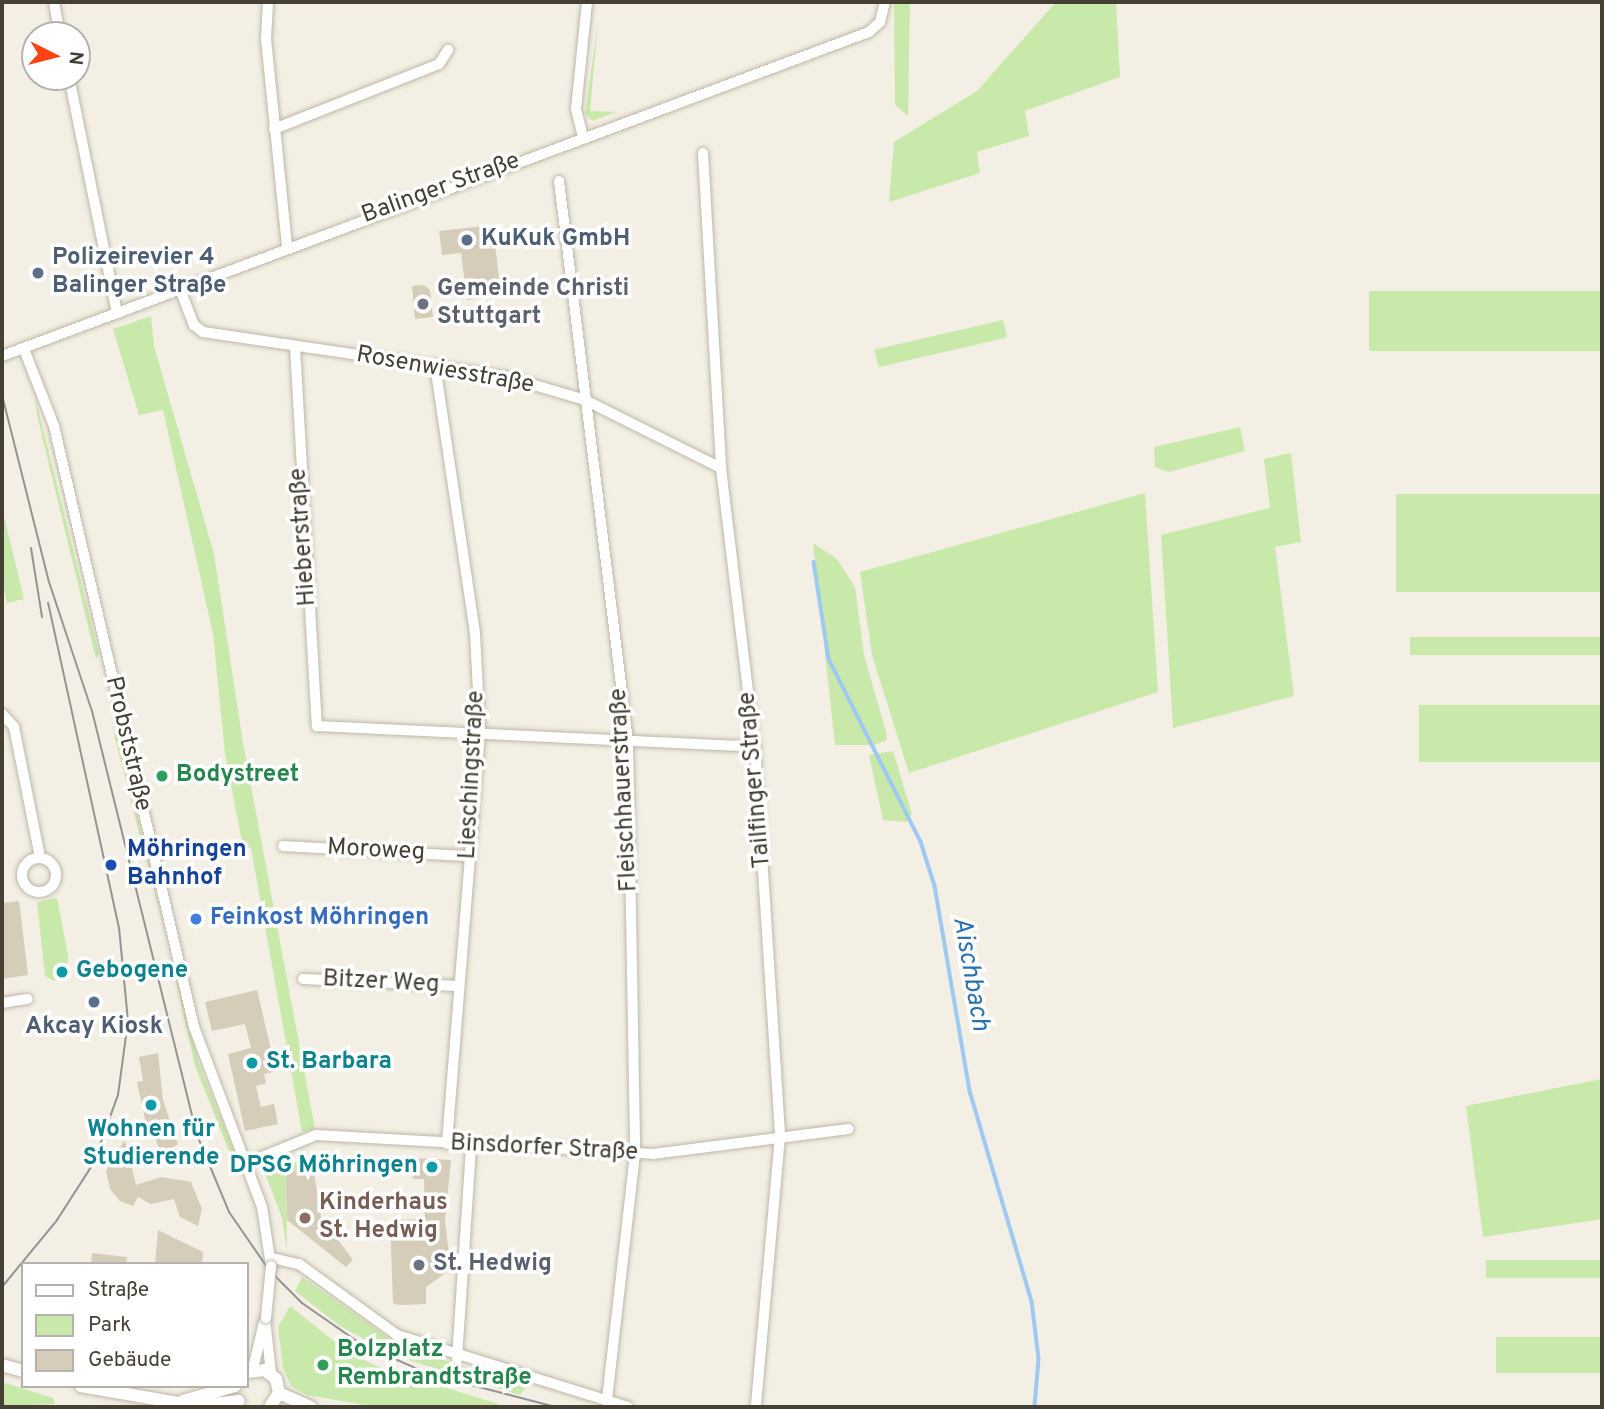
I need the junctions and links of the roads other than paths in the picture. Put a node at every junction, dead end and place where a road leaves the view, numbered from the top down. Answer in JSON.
{"nodes":[{"id":1,"x":54,"y":2,"type":"edge"},
{"id":2,"x":268,"y":2,"type":"edge"},
{"id":3,"x":587,"y":2,"type":"edge"},
{"id":4,"x":885,"y":2,"type":"edge"},
{"id":5,"x":57,"y":21,"type":"edge"},
{"id":6,"x":448,"y":50,"type":"dead end"},
{"id":7,"x":72,"y":91,"type":"edge"},
{"id":8,"x":274,"y":129,"type":"junction"},
{"id":9,"x":583,"y":137,"type":"junction"},
{"id":10,"x":703,"y":153,"type":"dead end"},
{"id":11,"x":559,"y":181,"type":"dead end"},
{"id":12,"x":287,"y":247,"type":"junction"},
{"id":13,"x":180,"y":289,"type":"junction"},
{"id":14,"x":117,"y":313,"type":"junction"},
{"id":15,"x":296,"y":347,"type":"junction"},
{"id":16,"x":24,"y":349,"type":"junction"},
{"id":17,"x":2,"y":356,"type":"edge"},
{"id":18,"x":435,"y":365,"type":"junction"},
{"id":19,"x":585,"y":400,"type":"junction"},
{"id":20,"x":721,"y":468,"type":"junction"},
{"id":21,"x":2,"y":713,"type":"edge"},
{"id":22,"x":480,"y":732,"type":"junction"},
{"id":23,"x":628,"y":741,"type":"junction"},
{"id":24,"x":755,"y":747,"type":"junction"},
{"id":25,"x":283,"y":846,"type":"dead end"},
{"id":26,"x":470,"y":856,"type":"junction"},
{"id":27,"x":40,"y":857,"type":"dead end"},
{"id":28,"x":303,"y":979,"type":"dead end"},
{"id":29,"x":459,"y":986,"type":"junction"},
{"id":30,"x":27,"y":999,"type":"dead end"},
{"id":31,"x":2,"y":1003,"type":"edge"},
{"id":32,"x":848,"y":1129,"type":"dead end"},
{"id":33,"x":780,"y":1136,"type":"junction"},
{"id":34,"x":447,"y":1144,"type":"junction"},
{"id":35,"x":471,"y":1146,"type":"junction"},
{"id":36,"x":635,"y":1154,"type":"junction"},
{"id":37,"x":245,"y":1164,"type":"junction"},
{"id":38,"x":272,"y":1262,"type":"junction"},
{"id":39,"x":265,"y":1318,"type":"junction"},
{"id":40,"x":457,"y":1357,"type":"junction"},
{"id":41,"x":2,"y":1365,"type":"edge"},
{"id":42,"x":21,"y":1370,"type":"edge"},
{"id":43,"x":250,"y":1371,"type":"edge"},
{"id":44,"x":271,"y":1373,"type":"junction"},
{"id":45,"x":92,"y":1388,"type":"edge"},
{"id":46,"x":229,"y":1388,"type":"edge"},
{"id":47,"x":279,"y":1393,"type":"junction"},
{"id":48,"x":607,"y":1401,"type":"junction"},
{"id":49,"x":175,"y":1403,"type":"edge"},
{"id":50,"x":242,"y":1404,"type":"edge"},
{"id":51,"x":271,"y":1407,"type":"edge"},
{"id":52,"x":311,"y":1407,"type":"edge"},
{"id":53,"x":628,"y":1407,"type":"edge"},
{"id":54,"x":756,"y":1407,"type":"edge"}],
"edges":[{"from":1,"to":5,"type":"street"},
{"from":2,"to":8,"type":"street"},
{"from":3,"to":9,"type":"street"},
{"from":4,"to":9,"type":"street","name":"Balinger Straße"},
{"from":6,"to":8,"type":"street"},
{"from":7,"to":14,"type":"street"},
{"from":8,"to":12,"type":"street"},
{"from":9,"to":12,"type":"street","name":"Balinger Straße"},
{"from":10,"to":20,"type":"street","name":"Tailfinger Straße"},
{"from":11,"to":19,"type":"street","name":"Fleischhauerstraße"},
{"from":12,"to":13,"type":"street","name":"Balinger Straße"},
{"from":13,"to":14,"type":"street","name":"Balinger Straße"},
{"from":13,"to":15,"type":"street","name":"Rosenwiesstraße"},
{"from":14,"to":16,"type":"street","name":"Balinger Straße"},
{"from":15,"to":18,"type":"street","name":"Rosenwiesstraße"},
{"from":15,"to":22,"type":"street","name":"Hieberstraße"},
{"from":16,"to":17,"type":"street","name":"Balinger Straße"},
{"from":16,"to":37,"type":"street","name":"Probststraße"},
{"from":18,"to":19,"type":"street","name":"Rosenwiesstraße"},
{"from":18,"to":22,"type":"street","name":"Lieschingstraße"},
{"from":19,"to":20,"type":"street","name":"Rosenwiesstraße"},
{"from":19,"to":23,"type":"street","name":"Fleischhauerstraße"},
{"from":20,"to":24,"type":"street","name":"Tailfinger Straße"},
{"from":21,"to":27,"type":"street"},
{"from":22,"to":23,"type":"street"},
{"from":22,"to":26,"type":"street","name":"Lieschingstraße"},
{"from":23,"to":24,"type":"street"},
{"from":23,"to":36,"type":"street","name":"Fleischhauerstraße"},
{"from":24,"to":33,"type":"street","name":"Tailfinger Straße"},
{"from":25,"to":26,"type":"street","name":"Moroweg"},
{"from":26,"to":29,"type":"street","name":"Lieschingstraße"},
{"from":28,"to":29,"type":"street","name":"Bitzer Weg"},
{"from":29,"to":34,"type":"street","name":"Lieschingstraße"},
{"from":30,"to":31,"type":"street"},
{"from":32,"to":33,"type":"street","name":"Binsdorfer Straße"},
{"from":33,"to":36,"type":"street","name":"Binsdorfer Straße"},
{"from":33,"to":54,"type":"street","name":"Tailfinger Straße"},
{"from":34,"to":35,"type":"street","name":"Binsdorfer Straße"},
{"from":34,"to":37,"type":"street","name":"Binsdorfer Straße"},
{"from":35,"to":36,"type":"street","name":"Binsdorfer Straße"},
{"from":35,"to":40,"type":"street"},
{"from":36,"to":48,"type":"street","name":"Fleischhauerstraße"},
{"from":37,"to":38,"type":"street","name":"Probststraße"},
{"from":38,"to":39,"type":"street","name":"Probststraße","bridge":true},
{"from":38,"to":40,"type":"street"},
{"from":39,"to":43,"type":"street","name":"Probststraße"},
{"from":39,"to":44,"type":"street","name":"Probststraße"},
{"from":40,"to":48,"type":"street"},
{"from":41,"to":42,"type":"street"},
{"from":43,"to":44,"type":"street"},
{"from":44,"to":47,"type":"street"},
{"from":45,"to":49,"type":"street"},
{"from":46,"to":49,"type":"street"},
{"from":47,"to":51,"type":"street"},
{"from":47,"to":52,"type":"street"},
{"from":48,"to":53,"type":"street"},
{"from":49,"to":50,"type":"street"}]}
